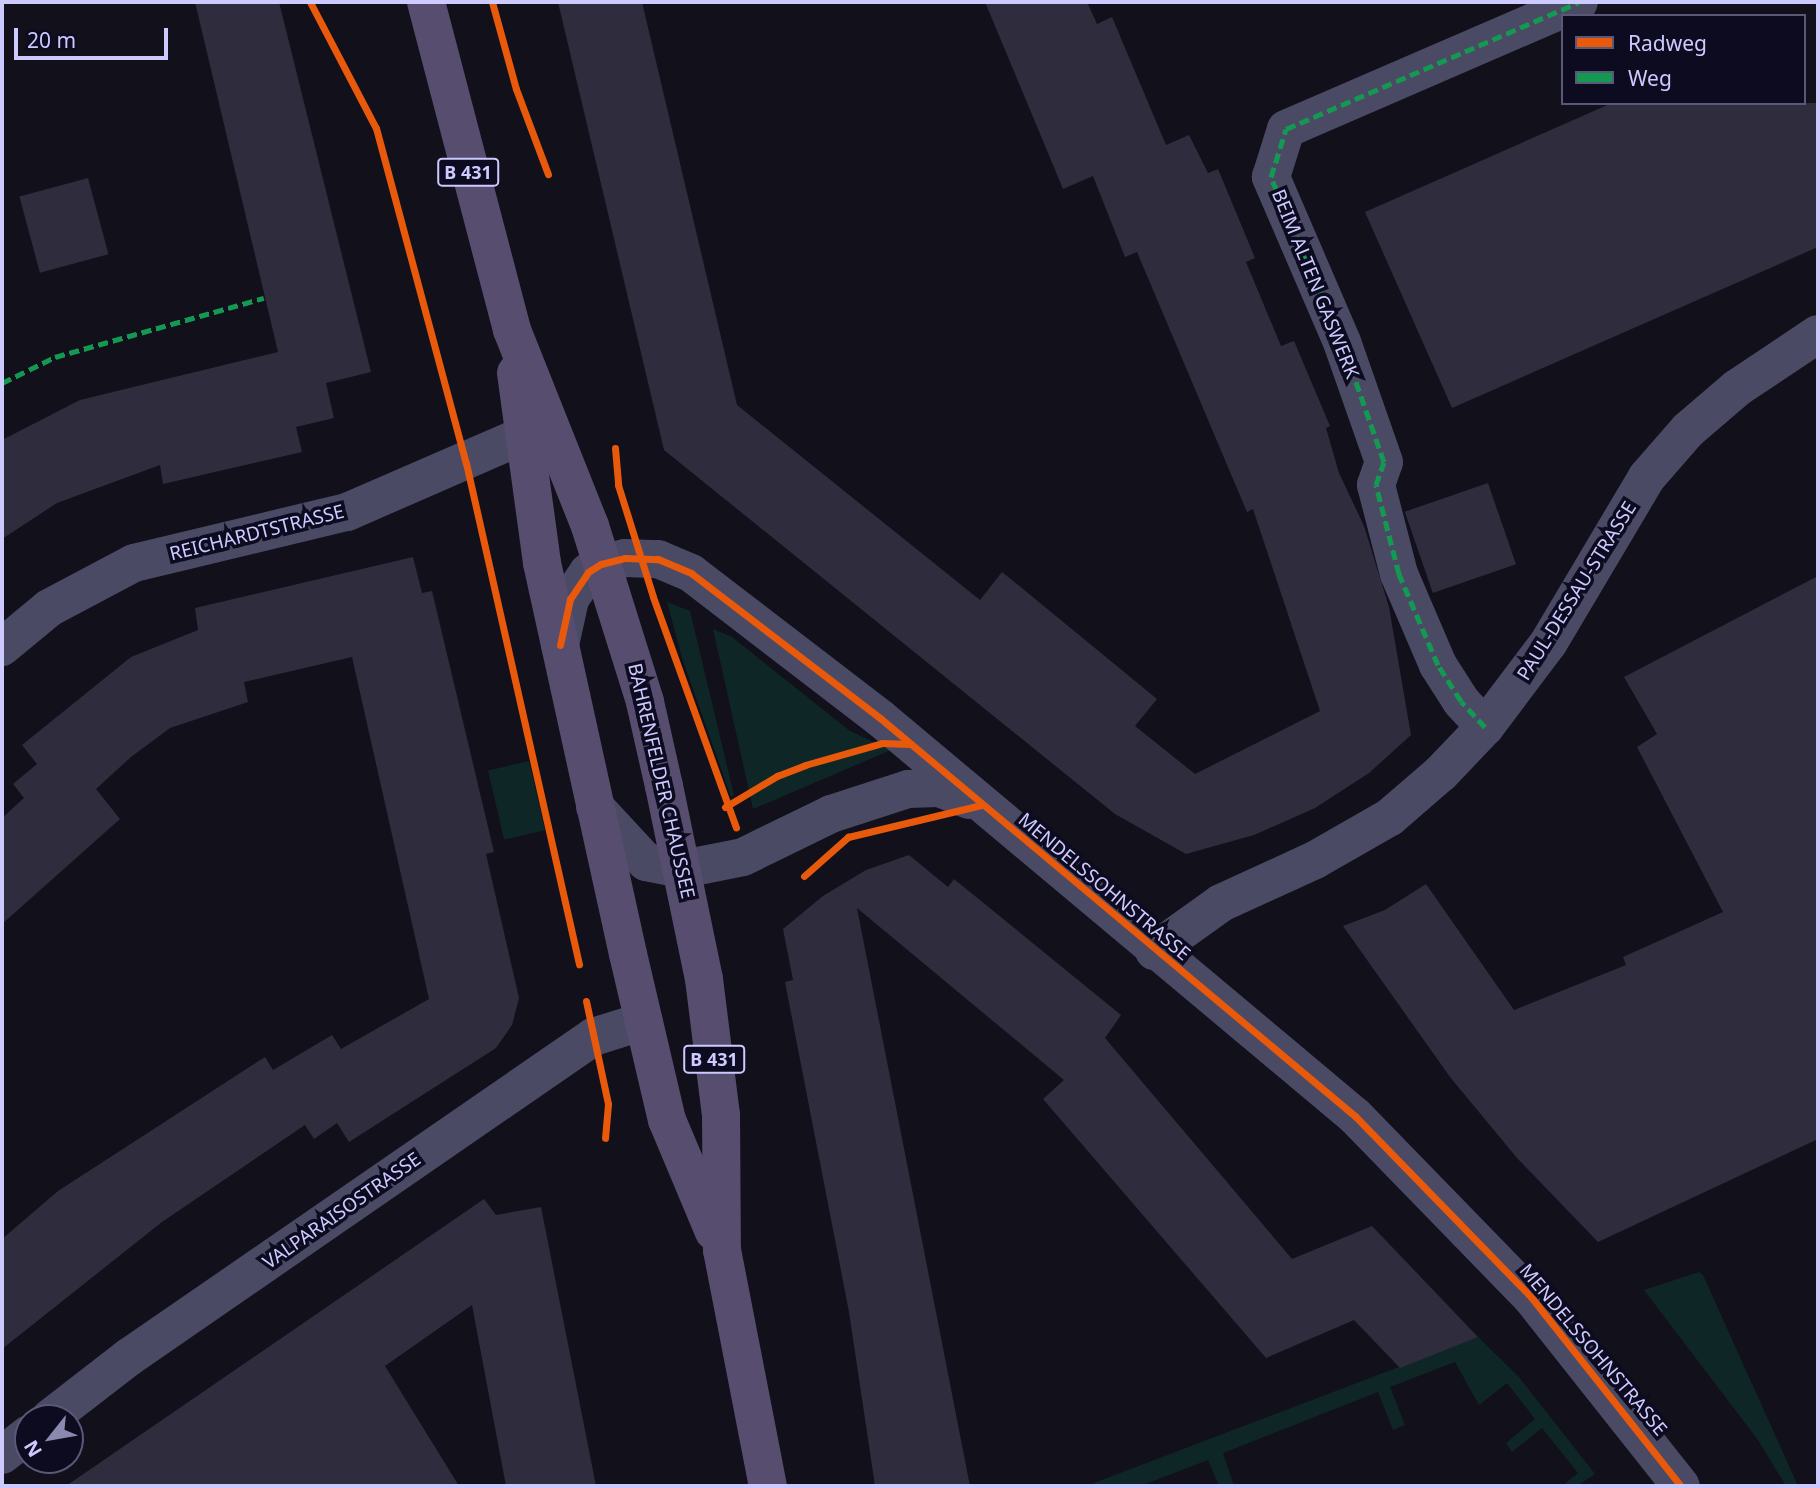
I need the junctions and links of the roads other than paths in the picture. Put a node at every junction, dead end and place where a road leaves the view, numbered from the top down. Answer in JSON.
{"nodes":[{"id":1,"x":426,"y":2,"type":"edge"},
{"id":2,"x":1579,"y":2,"type":"edge"},
{"id":3,"x":512,"y":330,"type":"junction"},
{"id":4,"x":1818,"y":334,"type":"edge"},
{"id":5,"x":522,"y":436,"type":"junction"},
{"id":6,"x":601,"y":564,"type":"junction"},
{"id":7,"x":560,"y":645,"type":"junction"},
{"id":8,"x":2,"y":647,"type":"edge"},
{"id":9,"x":1485,"y":727,"type":"junction"},
{"id":10,"x":981,"y":805,"type":"junction"},
{"id":11,"x":595,"y":807,"type":"junction"},
{"id":12,"x":683,"y":869,"type":"junction"},
{"id":13,"x":1154,"y":951,"type":"junction"},
{"id":14,"x":644,"y":1021,"type":"junction"},
{"id":15,"x":722,"y":1250,"type":"junction"},
{"id":16,"x":68,"y":1404,"type":"edge"},
{"id":17,"x":768,"y":1486,"type":"edge"},
{"id":18,"x":1681,"y":1486,"type":"edge"}],
"edges":[{"from":1,"to":3,"type":"main road","name":"BAHRENFELDER CHAUSSEE","number":"B 431"},
{"from":2,"to":9,"type":"street","name":"BEIM ALTEN GASWERK"},
{"from":3,"to":5,"type":"main road","name":"BAHRENFELDER CHAUSSEE","number":"B 431"},
{"from":3,"to":6,"type":"main road","name":"BAHRENFELDER CHAUSSEE","number":"B 431"},
{"from":4,"to":9,"type":"street","name":"PAUL-DESSAU-STRASSE"},
{"from":5,"to":7,"type":"main road","name":"BAHRENFELDER CHAUSSEE","number":"B 431"},
{"from":5,"to":8,"type":"street","name":"REICHARDTSTRASSE"},
{"from":6,"to":7,"type":"street"},
{"from":6,"to":10,"type":"street","name":"MENDELSSOHNSTRASSE"},
{"from":6,"to":12,"type":"main road","name":"BAHRENFELDER CHAUSSEE","number":"B 431"},
{"from":7,"to":11,"type":"main road","name":"BAHRENFELDER CHAUSSEE","number":"B 431"},
{"from":9,"to":13,"type":"street","name":"PAUL-DESSAU-STRASSE"},
{"from":10,"to":12,"type":"street","name":"MENDELSSOHNSTRASSE"},
{"from":10,"to":13,"type":"street","name":"MENDELSSOHNSTRASSE"},
{"from":11,"to":12,"type":"street","name":"MENDELSSOHNSTRASSE"},
{"from":11,"to":14,"type":"main road","name":"BAHRENFELDER CHAUSSEE","number":"B 431"},
{"from":12,"to":15,"type":"main road","name":"BAHRENFELDER CHAUSSEE","number":"B 431"},
{"from":13,"to":18,"type":"street","name":"MENDELSSOHNSTRASSE"},
{"from":14,"to":15,"type":"main road","name":"BAHRENFELDER CHAUSSEE","number":"B 431"},
{"from":14,"to":16,"type":"street","name":"VALPARAISOSTRASSE"},
{"from":15,"to":17,"type":"main road","name":"BAHRENFELDER CHAUSSEE","number":"B 431"}]}
